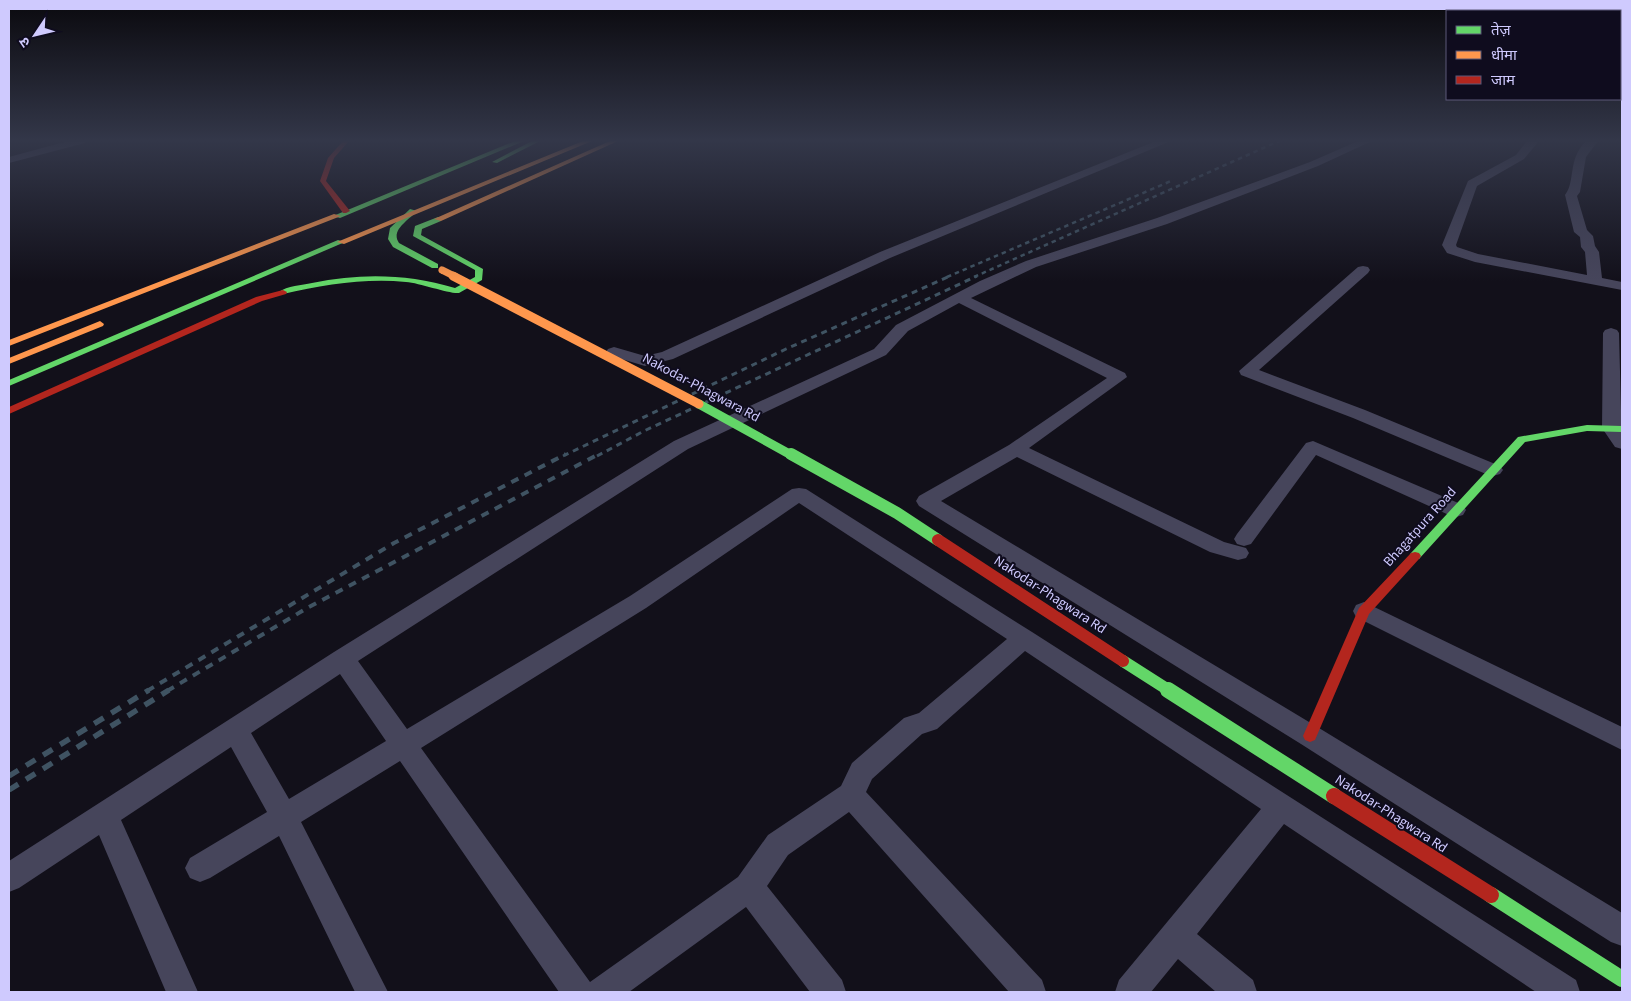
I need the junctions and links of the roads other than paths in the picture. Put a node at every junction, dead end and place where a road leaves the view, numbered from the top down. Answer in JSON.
{"nodes":[{"id":1,"x":328,"y":188,"type":"edge"},
{"id":2,"x":404,"y":188,"type":"edge"},
{"id":3,"x":434,"y":188,"type":"edge"},
{"id":4,"x":470,"y":188,"type":"edge"},
{"id":5,"x":509,"y":188,"type":"edge"},
{"id":6,"x":1051,"y":188,"type":"edge"},
{"id":7,"x":1251,"y":188,"type":"edge"},
{"id":8,"x":1471,"y":188,"type":"edge"},
{"id":9,"x":1574,"y":188,"type":"edge"},
{"id":10,"x":346,"y":211,"type":"junction"},
{"id":11,"x":413,"y":211,"type":"junction"},
{"id":12,"x":242,"y":265,"type":"dead end"},
{"id":13,"x":414,"y":266,"type":"dead end"},
{"id":14,"x":442,"y":270,"type":"junction"},
{"id":15,"x":1363,"y":270,"type":"dead end"},
{"id":16,"x":303,"y":272,"type":"dead end"},
{"id":17,"x":1595,"y":281,"type":"junction"},
{"id":18,"x":279,"y":282,"type":"dead end"},
{"id":19,"x":238,"y":285,"type":"junction"},
{"id":20,"x":1622,"y":286,"type":"edge"},
{"id":21,"x":456,"y":291,"type":"junction"},
{"id":22,"x":960,"y":298,"type":"junction"},
{"id":23,"x":108,"y":321,"type":"dead end"},
{"id":24,"x":1611,"y":333,"type":"dead end"},
{"id":25,"x":9,"y":343,"type":"edge"},
{"id":26,"x":9,"y":361,"type":"edge"},
{"id":27,"x":9,"y":383,"type":"edge"},
{"id":28,"x":9,"y":399,"type":"edge"},
{"id":29,"x":9,"y":411,"type":"edge"},
{"id":30,"x":1617,"y":428,"type":"edge"},
{"id":31,"x":1622,"y":443,"type":"edge"},
{"id":32,"x":1016,"y":449,"type":"junction"},
{"id":33,"x":1493,"y":470,"type":"junction"},
{"id":34,"x":1456,"y":510,"type":"junction"},
{"id":35,"x":1364,"y":611,"type":"junction"},
{"id":36,"x":1024,"y":638,"type":"junction"},
{"id":37,"x":343,"y":659,"type":"junction"},
{"id":38,"x":235,"y":730,"type":"junction"},
{"id":39,"x":1310,"y":736,"type":"junction"},
{"id":40,"x":1622,"y":739,"type":"edge"},
{"id":41,"x":403,"y":745,"type":"junction"},
{"id":42,"x":851,"y":795,"type":"junction"},
{"id":43,"x":1280,"y":807,"type":"junction"},
{"id":44,"x":104,"y":815,"type":"junction"},
{"id":45,"x":284,"y":817,"type":"junction"},
{"id":46,"x":200,"y":868,"type":"dead end"},
{"id":47,"x":9,"y":878,"type":"edge"},
{"id":48,"x":749,"y":887,"type":"junction"},
{"id":49,"x":1622,"y":931,"type":"edge"},
{"id":50,"x":1176,"y":937,"type":"junction"},
{"id":51,"x":1622,"y":979,"type":"edge"},
{"id":52,"x":182,"y":992,"type":"edge"},
{"id":53,"x":372,"y":992,"type":"edge"},
{"id":54,"x":578,"y":992,"type":"edge"},
{"id":55,"x":602,"y":992,"type":"edge"},
{"id":56,"x":830,"y":992,"type":"edge"},
{"id":57,"x":1030,"y":992,"type":"edge"},
{"id":58,"x":1131,"y":992,"type":"edge"},
{"id":59,"x":1241,"y":992,"type":"edge"},
{"id":60,"x":1564,"y":992,"type":"edge"}],
"edges":[{"from":1,"to":10,"type":"main road"},
{"from":2,"to":10,"type":"main road"},
{"from":3,"to":12,"type":"main road"},
{"from":4,"to":11,"type":"main road"},
{"from":5,"to":21,"type":"main road"},
{"from":6,"to":21,"type":"street"},
{"from":7,"to":22,"type":"street"},
{"from":8,"to":17,"type":"street"},
{"from":9,"to":17,"type":"street"},
{"from":10,"to":25,"type":"main road"},
{"from":11,"to":14,"type":"main road","name":"Nakodar-Phagwara Rd"},
{"from":11,"to":19,"type":"main road"},
{"from":13,"to":14,"type":"main road"},
{"from":14,"to":51,"type":"main road","name":"Nakodar-Phagwara Rd","bridge":true},
{"from":15,"to":33,"type":"street"},
{"from":16,"to":19,"type":"main road"},
{"from":17,"to":20,"type":"street"},
{"from":18,"to":28,"type":"main road"},
{"from":19,"to":27,"type":"main road"},
{"from":21,"to":29,"type":"main road"},
{"from":22,"to":32,"type":"street"},
{"from":22,"to":37,"type":"street"},
{"from":23,"to":26,"type":"main road"},
{"from":24,"to":30,"type":"street"},
{"from":30,"to":31,"type":"street"},
{"from":30,"to":33,"type":"main road","name":"Bhagatpura Road"},
{"from":32,"to":34,"type":"street"},
{"from":32,"to":39,"type":"street"},
{"from":33,"to":34,"type":"main road","name":"Bhagatpura Road"},
{"from":34,"to":35,"type":"main road","name":"Bhagatpura Road"},
{"from":35,"to":39,"type":"main road","name":"Bhagatpura Road"},
{"from":35,"to":40,"type":"street"},
{"from":36,"to":41,"type":"street"},
{"from":36,"to":42,"type":"street"},
{"from":36,"to":43,"type":"street"},
{"from":37,"to":38,"type":"street"},
{"from":37,"to":41,"type":"street"},
{"from":38,"to":44,"type":"street"},
{"from":38,"to":45,"type":"street"},
{"from":39,"to":49,"type":"street"},
{"from":41,"to":45,"type":"street"},
{"from":41,"to":54,"type":"street"},
{"from":42,"to":48,"type":"street"},
{"from":42,"to":57,"type":"street"},
{"from":43,"to":50,"type":"street"},
{"from":43,"to":60,"type":"street"},
{"from":44,"to":47,"type":"street"},
{"from":44,"to":52,"type":"street"},
{"from":45,"to":46,"type":"street"},
{"from":45,"to":53,"type":"street"},
{"from":48,"to":55,"type":"street"},
{"from":48,"to":56,"type":"street"},
{"from":50,"to":58,"type":"street"},
{"from":50,"to":59,"type":"street"}]}
